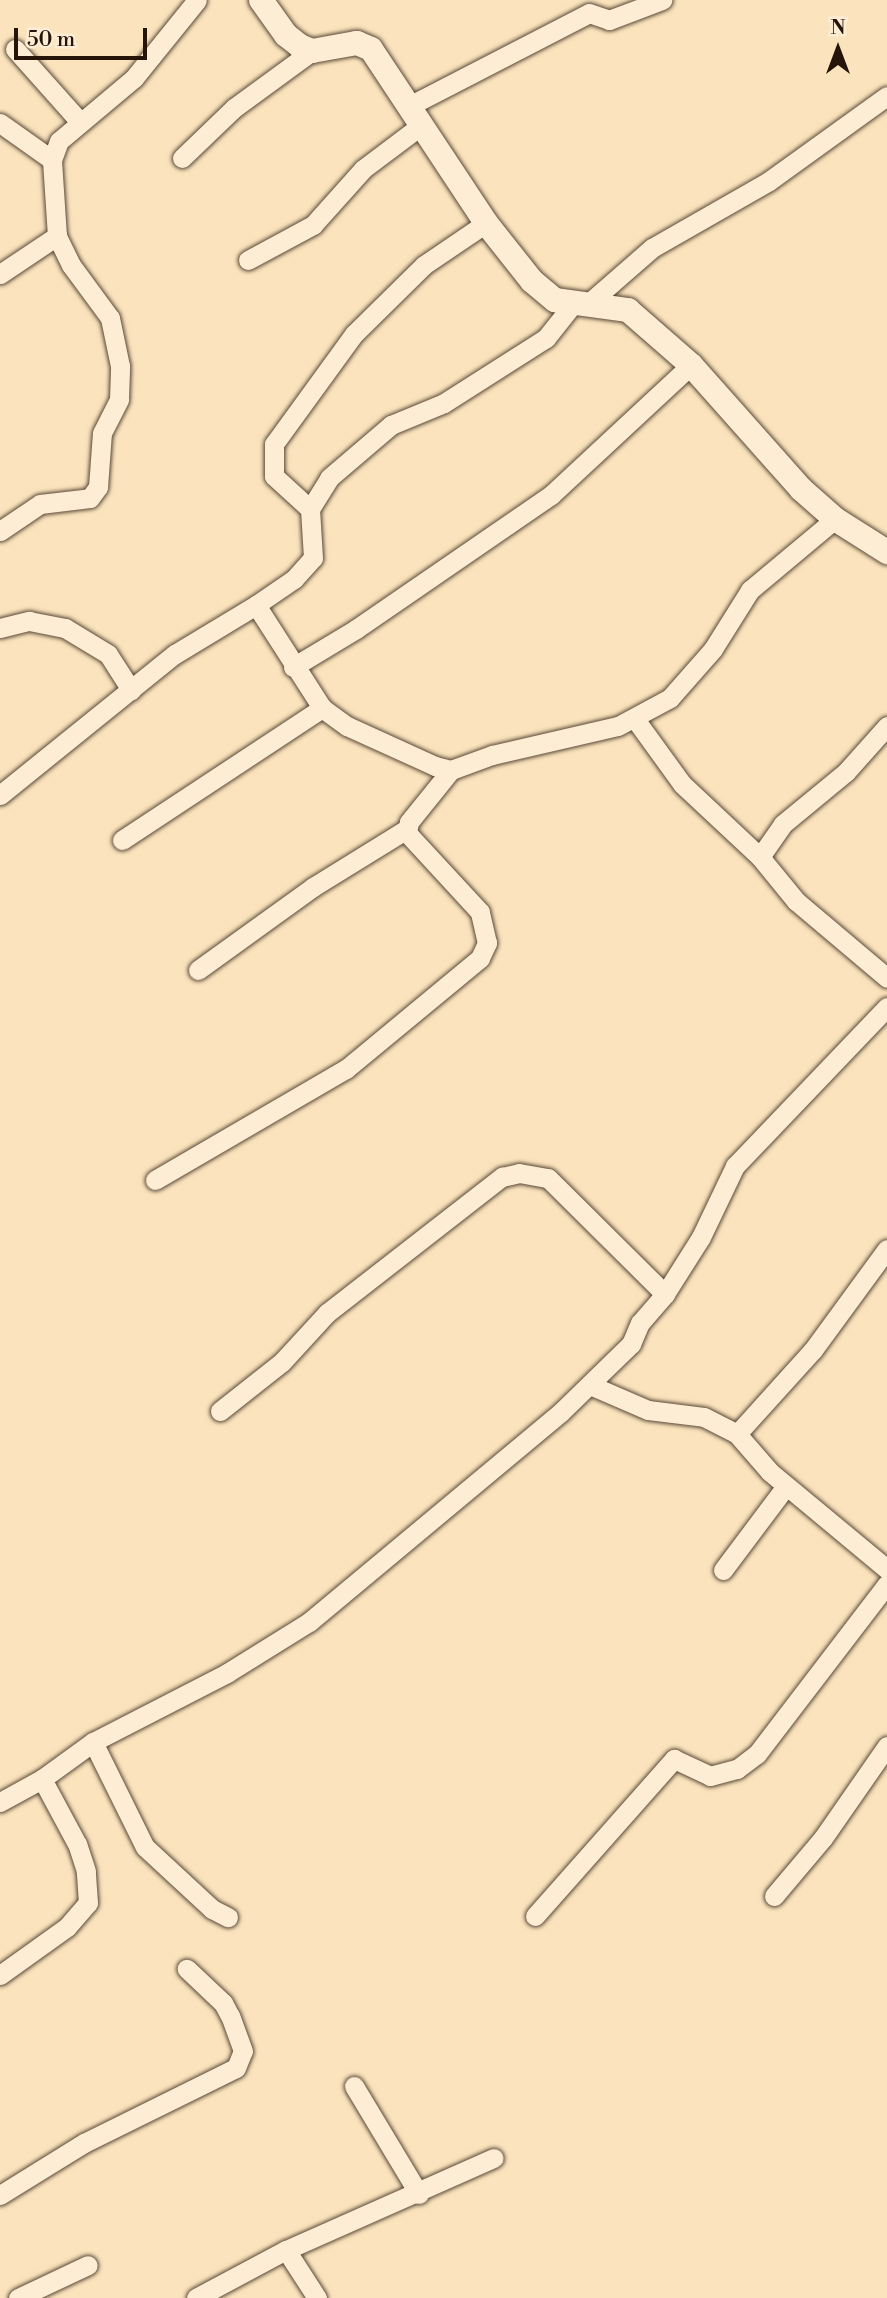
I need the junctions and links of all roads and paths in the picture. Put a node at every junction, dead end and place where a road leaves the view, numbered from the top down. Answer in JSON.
{"nodes":[{"id":1,"x":197,"y":0,"type":"edge"},
{"id":2,"x":261,"y":0,"type":"edge"},
{"id":3,"x":662,"y":0,"type":"edge"},
{"id":4,"x":15,"y":50,"type":"dead end"},
{"id":5,"x":312,"y":51,"type":"junction"},
{"id":6,"x":887,"y":96,"type":"edge"},
{"id":7,"x":416,"y":114,"type":"junction"},
{"id":8,"x":80,"y":122,"type":"junction"},
{"id":9,"x":0,"y":123,"type":"edge"},
{"id":10,"x":181,"y":158,"type":"dead end"},
{"id":11,"x":52,"y":160,"type":"junction"},
{"id":12,"x":486,"y":223,"type":"junction"},
{"id":13,"x":57,"y":236,"type":"junction"},
{"id":14,"x":247,"y":261,"type":"dead end"},
{"id":15,"x":0,"y":274,"type":"edge"},
{"id":16,"x":581,"y":304,"type":"junction"},
{"id":17,"x":691,"y":365,"type":"junction"},
{"id":18,"x":310,"y":509,"type":"junction"},
{"id":19,"x":835,"y":519,"type":"junction"},
{"id":20,"x":0,"y":531,"type":"edge"},
{"id":21,"x":887,"y":552,"type":"edge"},
{"id":22,"x":256,"y":605,"type":"junction"},
{"id":23,"x":0,"y":628,"type":"edge"},
{"id":24,"x":293,"y":667,"type":"junction"},
{"id":25,"x":131,"y":690,"type":"junction"},
{"id":26,"x":322,"y":708,"type":"junction"},
{"id":27,"x":635,"y":719,"type":"junction"},
{"id":28,"x":887,"y":726,"type":"edge"},
{"id":29,"x":451,"y":770,"type":"junction"},
{"id":30,"x":0,"y":794,"type":"edge"},
{"id":31,"x":407,"y":829,"type":"junction"},
{"id":32,"x":122,"y":839,"type":"dead end"},
{"id":33,"x":760,"y":857,"type":"junction"},
{"id":34,"x":198,"y":970,"type":"dead end"},
{"id":35,"x":887,"y":978,"type":"edge"},
{"id":36,"x":887,"y":1007,"type":"edge"},
{"id":37,"x":155,"y":1180,"type":"dead end"},
{"id":38,"x":887,"y":1249,"type":"edge"},
{"id":39,"x":665,"y":1294,"type":"junction"},
{"id":40,"x":590,"y":1385,"type":"junction"},
{"id":41,"x":220,"y":1411,"type":"dead end"},
{"id":42,"x":737,"y":1434,"type":"junction"},
{"id":43,"x":786,"y":1486,"type":"junction"},
{"id":44,"x":887,"y":1569,"type":"edge"},
{"id":45,"x":723,"y":1570,"type":"dead end"},
{"id":46,"x":887,"y":1584,"type":"edge"},
{"id":47,"x":93,"y":1742,"type":"junction"},
{"id":48,"x":887,"y":1746,"type":"edge"},
{"id":49,"x":42,"y":1779,"type":"junction"},
{"id":50,"x":0,"y":1802,"type":"edge"},
{"id":51,"x":774,"y":1896,"type":"dead end"},
{"id":52,"x":535,"y":1916,"type":"dead end"},
{"id":53,"x":229,"y":1917,"type":"dead end"},
{"id":54,"x":187,"y":1969,"type":"dead end"},
{"id":55,"x":0,"y":1976,"type":"edge"},
{"id":56,"x":354,"y":2086,"type":"dead end"},
{"id":57,"x":494,"y":2158,"type":"dead end"},
{"id":58,"x":0,"y":2194,"type":"edge"},
{"id":59,"x":419,"y":2194,"type":"junction"},
{"id":60,"x":286,"y":2250,"type":"junction"},
{"id":61,"x":88,"y":2265,"type":"dead end"},
{"id":62,"x":18,"y":2298,"type":"edge"},
{"id":63,"x":196,"y":2298,"type":"edge"},
{"id":64,"x":317,"y":2298,"type":"edge"}],
"edges":[{"from":1,"to":8,"type":"street"},
{"from":2,"to":5,"type":"street"},
{"from":3,"to":7,"type":"street"},
{"from":4,"to":8,"type":"street"},
{"from":5,"to":7,"type":"street"},
{"from":5,"to":10,"type":"street"},
{"from":6,"to":16,"type":"street"},
{"from":7,"to":12,"type":"street"},
{"from":7,"to":14,"type":"street"},
{"from":8,"to":11,"type":"street"},
{"from":9,"to":11,"type":"street"},
{"from":11,"to":13,"type":"street"},
{"from":12,"to":16,"type":"street"},
{"from":12,"to":18,"type":"street"},
{"from":13,"to":15,"type":"street"},
{"from":13,"to":20,"type":"street"},
{"from":16,"to":17,"type":"street"},
{"from":16,"to":18,"type":"street"},
{"from":17,"to":19,"type":"street"},
{"from":17,"to":24,"type":"street"},
{"from":18,"to":22,"type":"street"},
{"from":19,"to":21,"type":"street"},
{"from":19,"to":27,"type":"street"},
{"from":22,"to":24,"type":"street"},
{"from":22,"to":25,"type":"street"},
{"from":23,"to":25,"type":"street"},
{"from":24,"to":26,"type":"street"},
{"from":25,"to":30,"type":"street"},
{"from":26,"to":29,"type":"street"},
{"from":26,"to":32,"type":"street"},
{"from":27,"to":29,"type":"street"},
{"from":27,"to":33,"type":"street"},
{"from":28,"to":33,"type":"street"},
{"from":29,"to":31,"type":"street"},
{"from":31,"to":34,"type":"street"},
{"from":31,"to":37,"type":"street"},
{"from":33,"to":35,"type":"street"},
{"from":36,"to":39,"type":"street"},
{"from":38,"to":42,"type":"street"},
{"from":39,"to":40,"type":"street"},
{"from":39,"to":41,"type":"street"},
{"from":40,"to":42,"type":"street"},
{"from":40,"to":47,"type":"street"},
{"from":42,"to":43,"type":"street"},
{"from":43,"to":44,"type":"street"},
{"from":43,"to":45,"type":"street"},
{"from":46,"to":52,"type":"street"},
{"from":47,"to":49,"type":"street"},
{"from":47,"to":53,"type":"street"},
{"from":48,"to":51,"type":"street"},
{"from":49,"to":50,"type":"street"},
{"from":49,"to":55,"type":"street"},
{"from":54,"to":58,"type":"street"},
{"from":56,"to":59,"type":"street"},
{"from":57,"to":59,"type":"street"},
{"from":59,"to":60,"type":"street"},
{"from":60,"to":63,"type":"street"},
{"from":60,"to":64,"type":"street"},
{"from":61,"to":62,"type":"street"}]}
